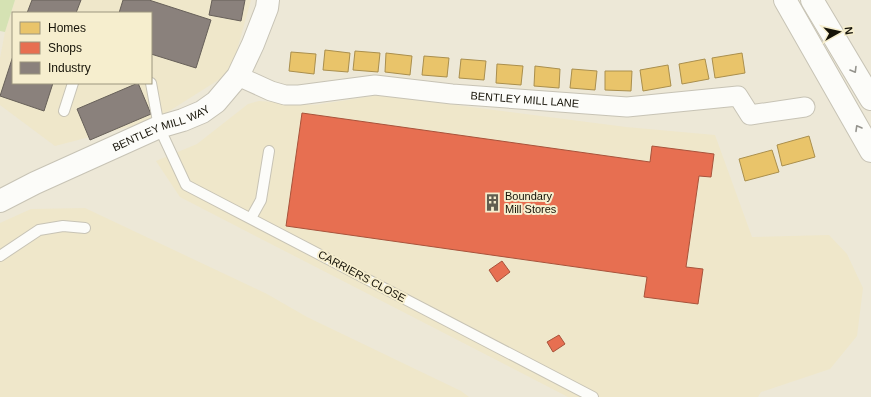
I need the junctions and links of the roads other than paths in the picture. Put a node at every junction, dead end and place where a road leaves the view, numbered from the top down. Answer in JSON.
{"nodes":[{"id":1,"x":268,"y":0,"type":"edge"},
{"id":2,"x":769,"y":0,"type":"edge"},
{"id":3,"x":785,"y":0,"type":"edge"},
{"id":4,"x":812,"y":0,"type":"edge"},
{"id":5,"x":238,"y":76,"type":"junction"},
{"id":6,"x":73,"y":84,"type":"edge"},
{"id":7,"x":151,"y":84,"type":"edge"},
{"id":8,"x":871,"y":99,"type":"edge"},
{"id":9,"x":844,"y":105,"type":"junction"},
{"id":10,"x":805,"y":106,"type":"dead end"},
{"id":11,"x":64,"y":112,"type":"dead end"},
{"id":12,"x":159,"y":127,"type":"junction"},
{"id":13,"x":270,"y":151,"type":"dead end"},
{"id":14,"x":871,"y":151,"type":"edge"},
{"id":15,"x":0,"y":201,"type":"edge"},
{"id":16,"x":251,"y":218,"type":"junction"},
{"id":17,"x":85,"y":228,"type":"dead end"},
{"id":18,"x":0,"y":256,"type":"edge"},
{"id":19,"x":593,"y":397,"type":"edge"}],
"edges":[{"from":1,"to":5,"type":"main road","name":"BENTLEY MILL WAY"},
{"from":2,"to":9,"type":"main road"},
{"from":3,"to":9,"type":"main road"},
{"from":4,"to":8,"type":"main road","one_way":true},
{"from":5,"to":10,"type":"street","name":"BENTLEY MILL LANE"},
{"from":5,"to":12,"type":"main road","name":"BENTLEY MILL WAY"},
{"from":6,"to":11,"type":"lane"},
{"from":7,"to":12,"type":"lane","name":"CARRIERS CLOSE"},
{"from":14,"to":9,"type":"main road","one_way":true},
{"from":12,"to":15,"type":"main road","name":"BENTLEY MILL WAY"},
{"from":12,"to":16,"type":"lane","name":"CARRIERS CLOSE"},
{"from":13,"to":16,"type":"lane"},
{"from":16,"to":19,"type":"lane","name":"CARRIERS CLOSE"},
{"from":17,"to":18,"type":"lane"}]}
